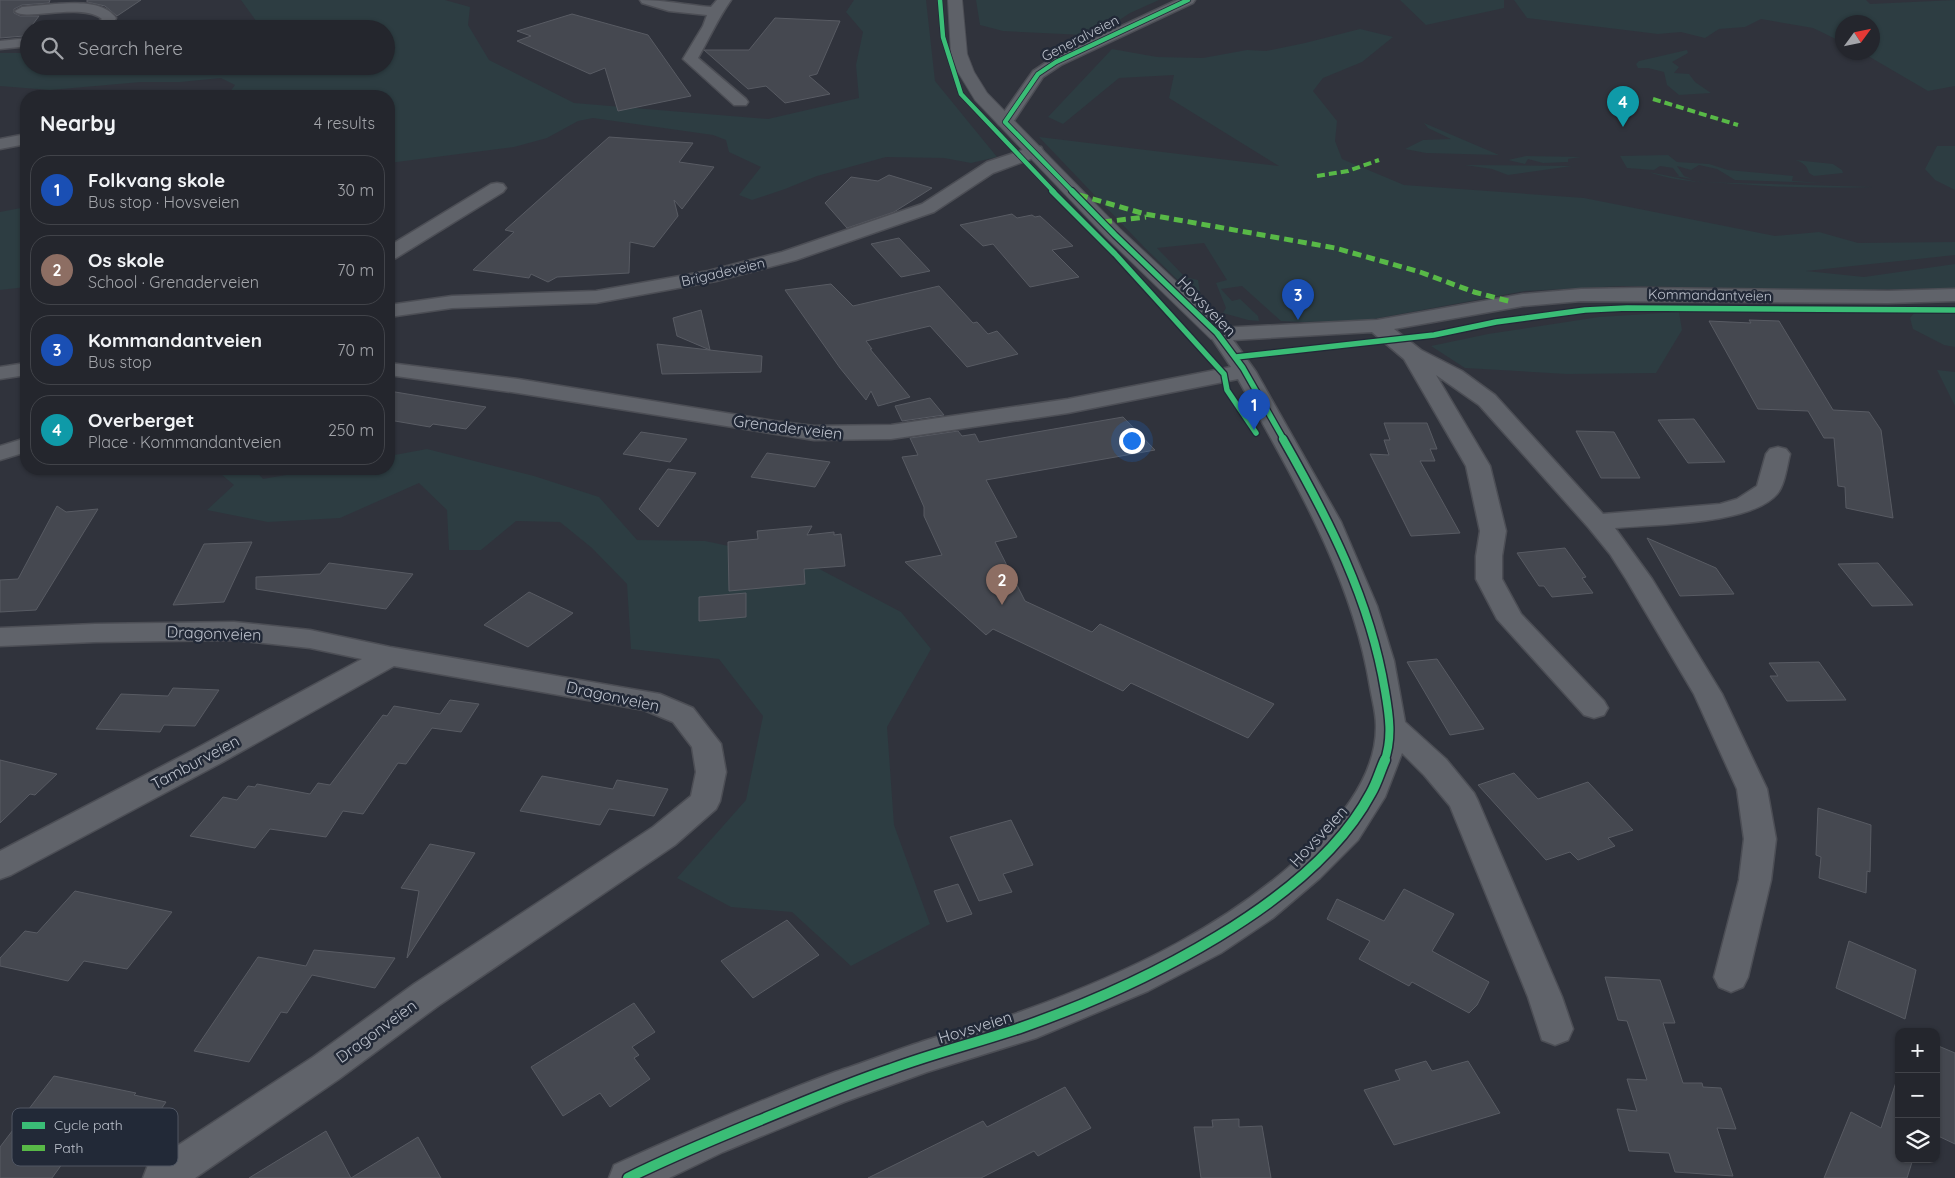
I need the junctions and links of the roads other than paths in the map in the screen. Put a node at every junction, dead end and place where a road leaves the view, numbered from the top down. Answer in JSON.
{"nodes":[{"id":1,"x":647,"y":0,"type":"edge"},
{"id":2,"x":955,"y":0,"type":"edge"},
{"id":3,"x":1188,"y":0,"type":"edge"},
{"id":4,"x":719,"y":6,"type":"edge"},
{"id":5,"x":22,"y":11,"type":"dead end"},
{"id":6,"x":108,"y":20,"type":"edge"},
{"id":7,"x":20,"y":43,"type":"edge"},
{"id":8,"x":0,"y":45,"type":"edge"},
{"id":9,"x":740,"y":102,"type":"dead end"},
{"id":10,"x":1005,"y":122,"type":"junction"},
{"id":11,"x":20,"y":141,"type":"edge"},
{"id":12,"x":0,"y":144,"type":"edge"},
{"id":13,"x":1035,"y":151,"type":"junction"},
{"id":14,"x":498,"y":188,"type":"dead end"},
{"id":15,"x":395,"y":250,"type":"edge"},
{"id":16,"x":1955,"y":295,"type":"edge"},
{"id":17,"x":395,"y":310,"type":"edge"},
{"id":18,"x":1377,"y":326,"type":"junction"},
{"id":19,"x":1218,"y":334,"type":"junction"},
{"id":20,"x":1413,"y":355,"type":"junction"},
{"id":21,"x":20,"y":370,"type":"edge"},
{"id":22,"x":395,"y":370,"type":"edge"},
{"id":23,"x":1245,"y":372,"type":"junction"},
{"id":24,"x":0,"y":373,"type":"edge"},
{"id":25,"x":20,"y":447,"type":"edge"},
{"id":26,"x":0,"y":454,"type":"edge"},
{"id":27,"x":1778,"y":454,"type":"dead end"},
{"id":28,"x":1597,"y":522,"type":"junction"},
{"id":29,"x":0,"y":638,"type":"edge"},
{"id":30,"x":390,"y":656,"type":"junction"},
{"id":31,"x":1594,"y":708,"type":"dead end"},
{"id":32,"x":1391,"y":726,"type":"junction"},
{"id":33,"x":0,"y":866,"type":"edge"},
{"id":34,"x":1732,"y":976,"type":"dead end"},
{"id":35,"x":1555,"y":1029,"type":"dead end"},
{"id":36,"x":162,"y":1178,"type":"edge"},
{"id":37,"x":628,"y":1178,"type":"edge"}],
"edges":[{"from":1,"to":4,"type":"street"},
{"from":2,"to":10,"type":"street","name":"Hovsveien"},
{"from":3,"to":10,"type":"street","name":"Generalveien"},
{"from":4,"to":9,"type":"street"},
{"from":5,"to":6,"type":"street"},
{"from":7,"to":8,"type":"street"},
{"from":10,"to":13,"type":"street","name":"Hovsveien"},
{"from":11,"to":12,"type":"street"},
{"from":13,"to":17,"type":"street","name":"Brigadeveien"},
{"from":13,"to":19,"type":"street","name":"Hovsveien"},
{"from":14,"to":15,"type":"street"},
{"from":16,"to":18,"type":"street","name":"Kommandantveien"},
{"from":18,"to":19,"type":"street","name":"Kommandantveien"},
{"from":18,"to":20,"type":"street"},
{"from":19,"to":23,"type":"street","name":"Hovsveien"},
{"from":20,"to":28,"type":"street"},
{"from":20,"to":31,"type":"street"},
{"from":21,"to":24,"type":"street"},
{"from":22,"to":23,"type":"street","name":"Grenaderveien"},
{"from":23,"to":32,"type":"street","name":"Hovsveien"},
{"from":25,"to":26,"type":"street"},
{"from":27,"to":28,"type":"street"},
{"from":28,"to":34,"type":"street"},
{"from":29,"to":30,"type":"street","name":"Dragonveien"},
{"from":30,"to":33,"type":"street","name":"Tamburveien"},
{"from":30,"to":36,"type":"street","name":"Dragonveien"},
{"from":32,"to":35,"type":"street"},
{"from":32,"to":37,"type":"street","name":"Hovsveien"}]}
